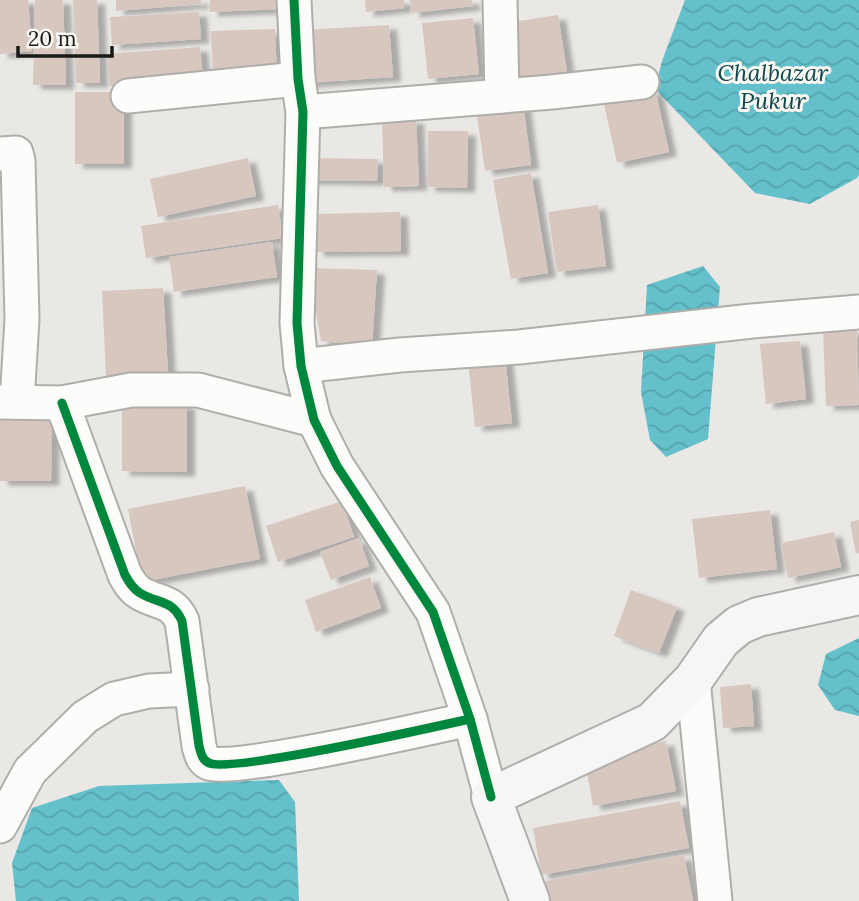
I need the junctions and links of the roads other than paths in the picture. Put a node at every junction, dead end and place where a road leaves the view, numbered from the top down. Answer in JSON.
{"nodes":[{"id":1,"x":295,"y":0,"type":"edge"},
{"id":2,"x":500,"y":0,"type":"edge"},
{"id":3,"x":298,"y":79,"type":"junction"},
{"id":4,"x":642,"y":82,"type":"dead end"},
{"id":5,"x":128,"y":96,"type":"dead end"},
{"id":6,"x":502,"y":96,"type":"junction"},
{"id":7,"x":303,"y":112,"type":"junction"},
{"id":8,"x":0,"y":154,"type":"edge"},
{"id":9,"x":859,"y":312,"type":"edge"},
{"id":10,"x":301,"y":366,"type":"junction"},
{"id":11,"x":8,"y":402,"type":"edge"},
{"id":12,"x":62,"y":403,"type":"junction"},
{"id":13,"x":314,"y":420,"type":"junction"},
{"id":14,"x":859,"y":595,"type":"edge"},
{"id":15,"x":693,"y":680,"type":"junction"},
{"id":16,"x":192,"y":689,"type":"junction"},
{"id":17,"x":470,"y":719,"type":"junction"},
{"id":18,"x":491,"y":797,"type":"junction"},
{"id":19,"x":0,"y":826,"type":"edge"},
{"id":20,"x":530,"y":901,"type":"edge"},
{"id":21,"x":715,"y":901,"type":"edge"}],
"edges":[{"from":1,"to":3,"type":"street"},
{"from":2,"to":6,"type":"street"},
{"from":3,"to":5,"type":"street"},
{"from":3,"to":7,"type":"street"},
{"from":4,"to":6,"type":"street"},
{"from":6,"to":7,"type":"street"},
{"from":7,"to":10,"type":"street"},
{"from":8,"to":11,"type":"street"},
{"from":9,"to":10,"type":"street"},
{"from":10,"to":13,"type":"street"},
{"from":11,"to":12,"type":"street"},
{"from":12,"to":13,"type":"street"},
{"from":12,"to":16,"type":"street"},
{"from":13,"to":17,"type":"street"},
{"from":14,"to":15,"type":"street"},
{"from":15,"to":18,"type":"street"},
{"from":15,"to":21,"type":"street"},
{"from":16,"to":17,"type":"street"},
{"from":16,"to":19,"type":"street"},
{"from":17,"to":18,"type":"street"},
{"from":18,"to":20,"type":"street"}]}
